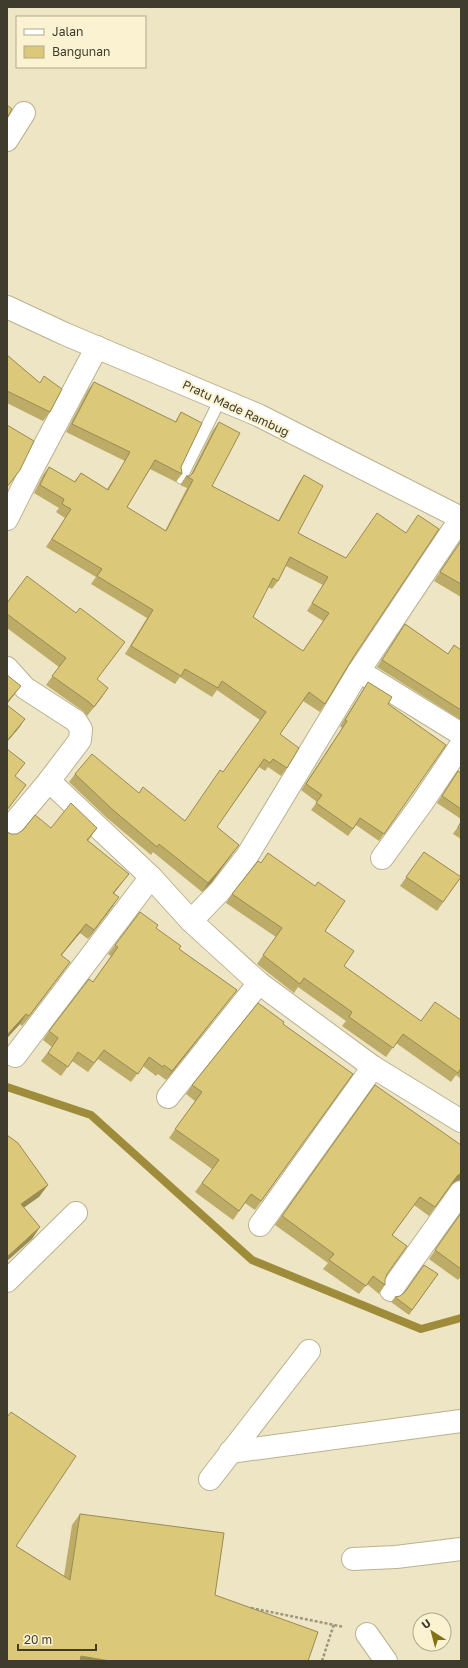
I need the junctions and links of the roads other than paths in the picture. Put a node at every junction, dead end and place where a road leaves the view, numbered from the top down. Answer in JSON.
{"nodes":[{"id":1,"x":24,"y":113,"type":"dead end"},
{"id":2,"x":7,"y":140,"type":"edge"},
{"id":3,"x":7,"y":307,"type":"edge"},
{"id":4,"x":97,"y":346,"type":"junction"},
{"id":5,"x":220,"y":400,"type":"junction"},
{"id":6,"x":181,"y":478,"type":"edge"},
{"id":7,"x":461,"y":518,"type":"edge"},
{"id":8,"x":7,"y":519,"type":"edge"},
{"id":9,"x":7,"y":668,"type":"edge"},
{"id":10,"x":360,"y":671,"type":"junction"},
{"id":11,"x":461,"y":734,"type":"edge"},
{"id":12,"x":461,"y":745,"type":"edge"},
{"id":13,"x":49,"y":781,"type":"junction"},
{"id":14,"x":7,"y":832,"type":"edge"},
{"id":15,"x":382,"y":858,"type":"dead end"},
{"id":16,"x":151,"y":877,"type":"junction"},
{"id":17,"x":191,"y":921,"type":"junction"},
{"id":18,"x":259,"y":983,"type":"junction"},
{"id":19,"x":15,"y":1056,"type":"dead end"},
{"id":20,"x":374,"y":1067,"type":"junction"},
{"id":21,"x":168,"y":1097,"type":"dead end"},
{"id":22,"x":461,"y":1121,"type":"edge"},
{"id":23,"x":461,"y":1192,"type":"edge"},
{"id":24,"x":76,"y":1213,"type":"dead end"},
{"id":25,"x":260,"y":1224,"type":"dead end"},
{"id":26,"x":7,"y":1282,"type":"edge"},
{"id":27,"x":391,"y":1290,"type":"dead end"},
{"id":28,"x":309,"y":1351,"type":"dead end"},
{"id":29,"x":461,"y":1421,"type":"edge"},
{"id":30,"x":230,"y":1452,"type":"junction"},
{"id":31,"x":210,"y":1479,"type":"dead end"},
{"id":32,"x":461,"y":1549,"type":"edge"},
{"id":33,"x":353,"y":1559,"type":"dead end"},
{"id":34,"x":367,"y":1634,"type":"road end"},
{"id":35,"x":386,"y":1661,"type":"edge"}],
"edges":[{"from":1,"to":2,"type":"street"},
{"from":3,"to":4,"type":"street","name":"Pratu Made Rambug"},
{"from":4,"to":5,"type":"street","name":"Pratu Made Rambug"},
{"from":4,"to":8,"type":"street"},
{"from":5,"to":6,"type":"lane"},
{"from":5,"to":7,"type":"street","name":"Pratu Made Rambug"},
{"from":7,"to":10,"type":"street"},
{"from":9,"to":13,"type":"street"},
{"from":10,"to":11,"type":"street"},
{"from":10,"to":17,"type":"street"},
{"from":12,"to":15,"type":"street"},
{"from":13,"to":14,"type":"street"},
{"from":13,"to":16,"type":"street"},
{"from":16,"to":17,"type":"street"},
{"from":16,"to":19,"type":"street"},
{"from":17,"to":18,"type":"street"},
{"from":18,"to":20,"type":"street"},
{"from":18,"to":21,"type":"street"},
{"from":20,"to":22,"type":"street"},
{"from":20,"to":25,"type":"street"},
{"from":23,"to":27,"type":"street"},
{"from":24,"to":26,"type":"street"},
{"from":28,"to":30,"type":"street"},
{"from":29,"to":30,"type":"street"},
{"from":30,"to":31,"type":"street"},
{"from":32,"to":33,"type":"street"},
{"from":34,"to":35,"type":"street"}]}
